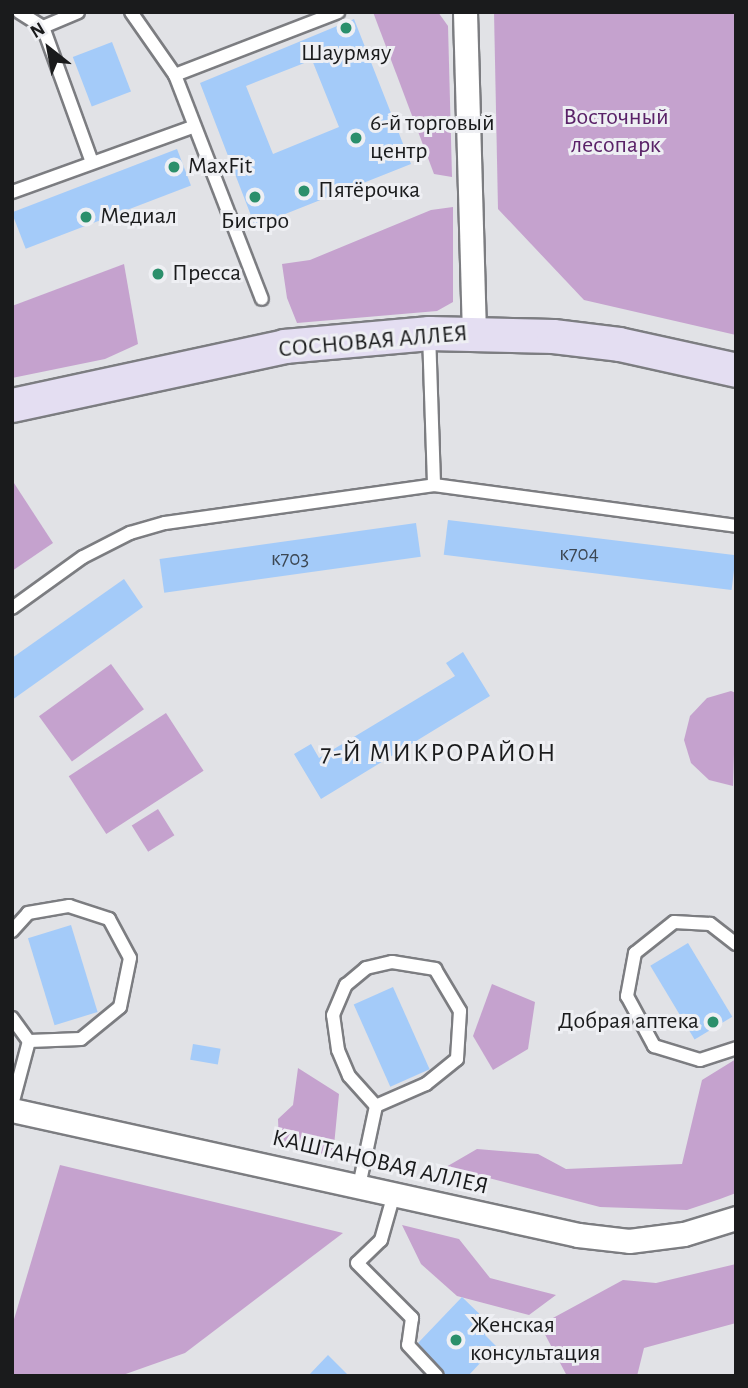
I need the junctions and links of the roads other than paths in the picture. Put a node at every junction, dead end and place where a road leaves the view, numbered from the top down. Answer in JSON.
{"nodes":[{"id":1,"x":19,"y":12,"type":"edge"},
{"id":2,"x":79,"y":12,"type":"edge"},
{"id":3,"x":131,"y":12,"type":"edge"},
{"id":4,"x":338,"y":12,"type":"edge"},
{"id":5,"x":465,"y":12,"type":"edge"},
{"id":6,"x":43,"y":27,"type":"junction"},
{"id":7,"x":175,"y":75,"type":"junction"},
{"id":8,"x":193,"y":127,"type":"junction"},
{"id":9,"x":92,"y":162,"type":"junction"},
{"id":10,"x":12,"y":192,"type":"edge"},
{"id":11,"x":262,"y":299,"type":"dead end"},
{"id":12,"x":429,"y":333,"type":"junction"},
{"id":13,"x":474,"y":333,"type":"junction"},
{"id":14,"x":736,"y":370,"type":"edge"},
{"id":15,"x":12,"y":405,"type":"edge"},
{"id":16,"x":434,"y":485,"type":"junction"},
{"id":17,"x":736,"y":526,"type":"edge"},
{"id":18,"x":12,"y":608,"type":"edge"},
{"id":19,"x":12,"y":931,"type":"edge"},
{"id":20,"x":736,"y":944,"type":"edge"},
{"id":21,"x":12,"y":1018,"type":"edge"},
{"id":22,"x":29,"y":1041,"type":"junction"},
{"id":23,"x":736,"y":1048,"type":"edge"},
{"id":24,"x":376,"y":1106,"type":"junction"},
{"id":25,"x":12,"y":1107,"type":"edge"},
{"id":26,"x":359,"y":1186,"type":"junction"},
{"id":27,"x":394,"y":1194,"type":"junction"},
{"id":28,"x":736,"y":1218,"type":"edge"},
{"id":29,"x":437,"y":1376,"type":"edge"}],
"edges":[{"from":1,"to":6,"type":"lane"},
{"from":2,"to":6,"type":"lane"},
{"from":3,"to":7,"type":"lane"},
{"from":4,"to":7,"type":"lane"},
{"from":5,"to":13,"type":"street"},
{"from":6,"to":9,"type":"lane"},
{"from":7,"to":8,"type":"lane"},
{"from":8,"to":9,"type":"lane"},
{"from":8,"to":11,"type":"lane"},
{"from":9,"to":10,"type":"lane"},
{"from":12,"to":13,"type":"main road","name":"СОСНОВАЯ АЛЛЕЯ"},
{"from":12,"to":15,"type":"main road","name":"СОСНОВАЯ АЛЛЕЯ"},
{"from":12,"to":16,"type":"lane"},
{"from":13,"to":14,"type":"main road","name":"СОСНОВАЯ АЛЛЕЯ"},
{"from":16,"to":17,"type":"lane"},
{"from":16,"to":18,"type":"lane"},
{"from":19,"to":22,"type":"lane"},
{"from":20,"to":23,"type":"lane"},
{"from":21,"to":22,"type":"lane"},
{"from":22,"to":25,"type":"lane"},
{"from":24,"to":24,"type":"lane"},
{"from":24,"to":26,"type":"lane"},
{"from":25,"to":26,"type":"street","name":"КАШТАНОВАЯ АЛЛЕЯ"},
{"from":26,"to":27,"type":"street","name":"КАШТАНОВАЯ АЛЛЕЯ"},
{"from":27,"to":28,"type":"street","name":"КАШТАНОВАЯ АЛЛЕЯ"},
{"from":27,"to":29,"type":"lane"}]}
